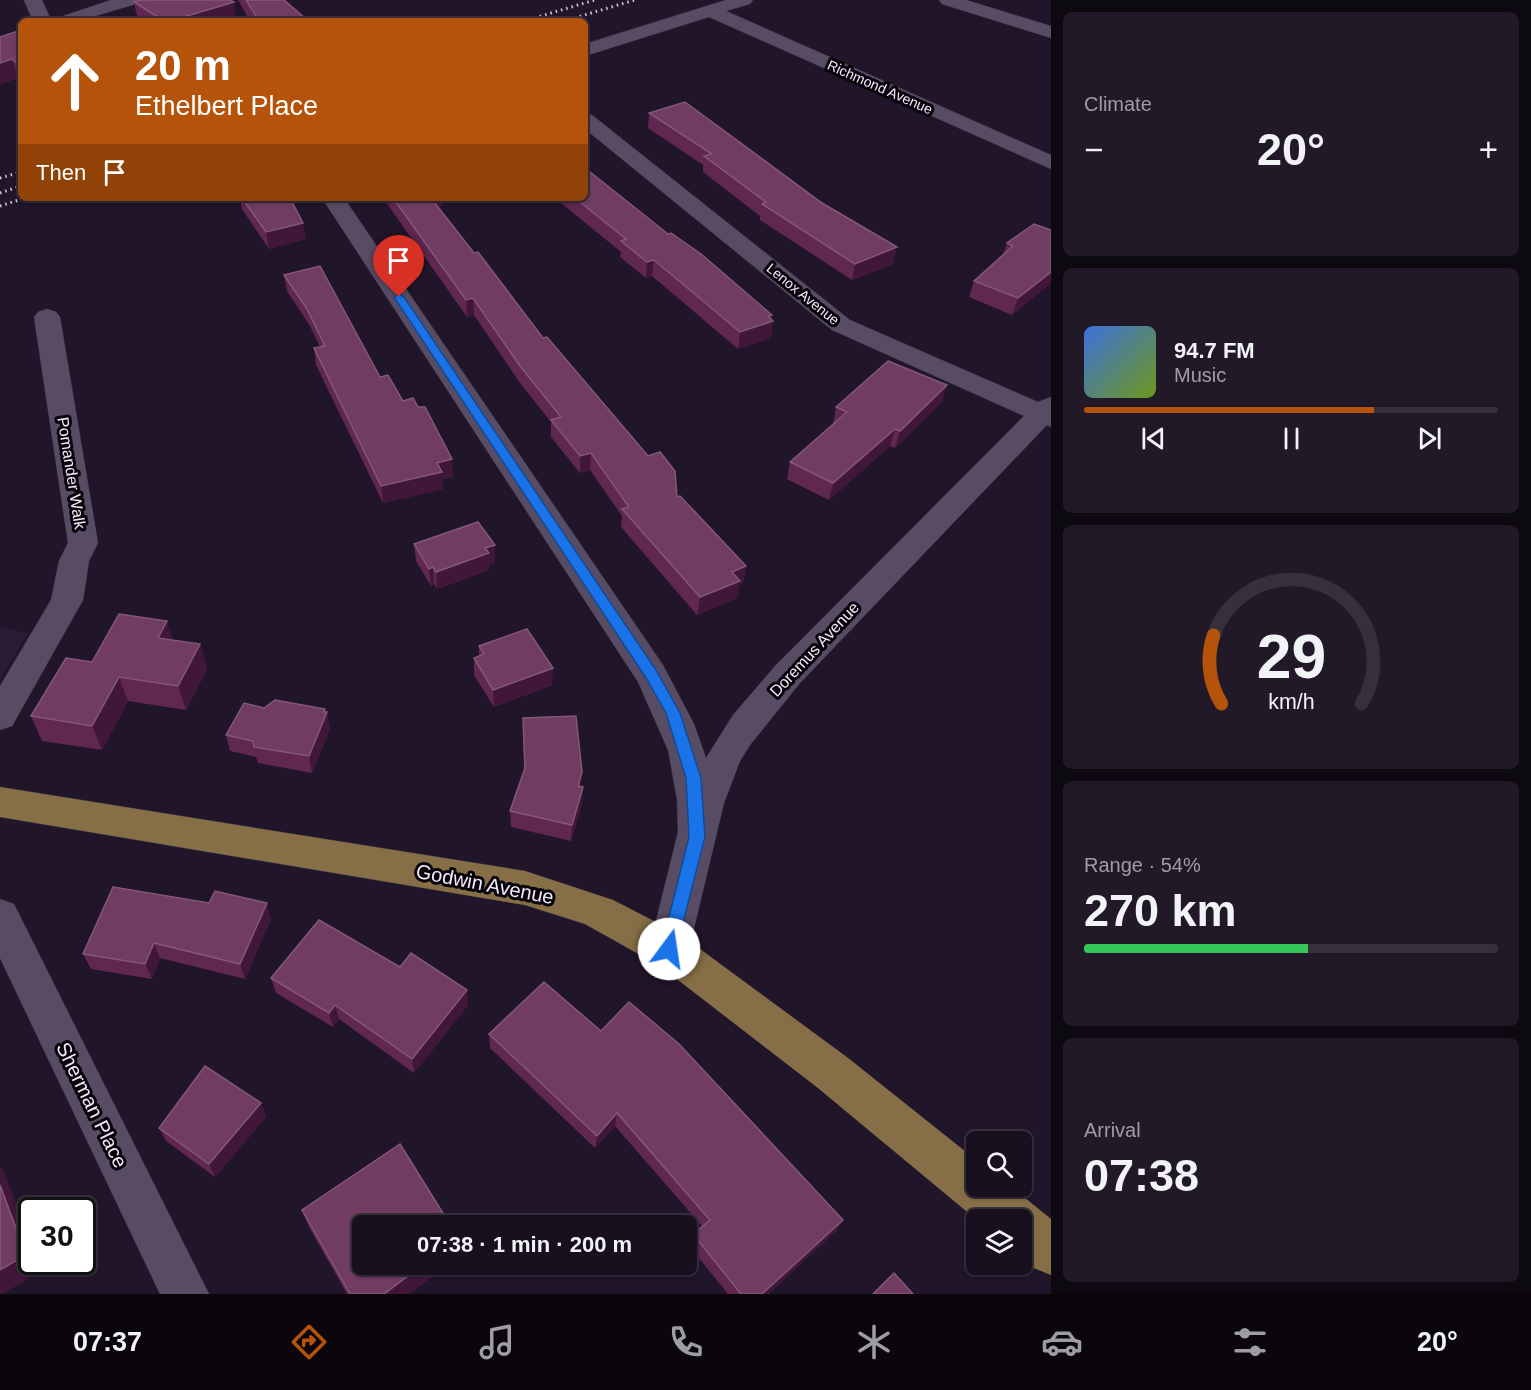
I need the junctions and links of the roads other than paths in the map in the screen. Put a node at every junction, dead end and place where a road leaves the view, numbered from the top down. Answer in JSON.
{"nodes":[{"id":1,"x":33,"y":0,"type":"edge"},
{"id":2,"x":130,"y":0,"type":"edge"},
{"id":3,"x":744,"y":0,"type":"edge"},
{"id":4,"x":948,"y":0,"type":"edge"},
{"id":5,"x":708,"y":10,"type":"junction"},
{"id":6,"x":41,"y":18,"type":"edge"},
{"id":7,"x":69,"y":18,"type":"edge"},
{"id":8,"x":1051,"y":32,"type":"edge"},
{"id":9,"x":588,"y":49,"type":"edge"},
{"id":10,"x":588,"y":121,"type":"edge"},
{"id":11,"x":1051,"y":163,"type":"edge"},
{"id":12,"x":335,"y":201,"type":"edge"},
{"id":13,"x":47,"y":317,"type":"dead end"},
{"id":14,"x":1048,"y":412,"type":"edge"},
{"id":15,"x":0,"y":716,"type":"edge"},
{"id":16,"x":0,"y":802,"type":"edge"},
{"id":17,"x":697,"y":837,"type":"junction"},
{"id":18,"x":0,"y":915,"type":"edge"},
{"id":19,"x":669,"y":949,"type":"junction"},
{"id":20,"x":1000,"y":1209,"type":"edge"},
{"id":21,"x":1032,"y":1234,"type":"edge"},
{"id":22,"x":1051,"y":1251,"type":"edge"},
{"id":23,"x":185,"y":1294,"type":"edge"}],
"edges":[{"from":1,"to":6,"type":"street"},
{"from":2,"to":7,"type":"street"},
{"from":3,"to":5,"type":"street"},
{"from":4,"to":8,"type":"street"},
{"from":5,"to":9,"type":"street"},
{"from":5,"to":11,"type":"street","name":"Richmond Avenue"},
{"from":10,"to":14,"type":"street","name":"Lenox Avenue"},
{"from":12,"to":17,"type":"street"},
{"from":13,"to":15,"type":"street","name":"Pomander Walk"},
{"from":14,"to":17,"type":"street","name":"Doremus Avenue"},
{"from":16,"to":19,"type":"main road","name":"Godwin Avenue"},
{"from":17,"to":19,"type":"street","name":"Doremus Avenue"},
{"from":18,"to":23,"type":"street","name":"Sherman Place"},
{"from":19,"to":20,"type":"main road","name":"Godwin Avenue"},
{"from":21,"to":22,"type":"main road"}]}
